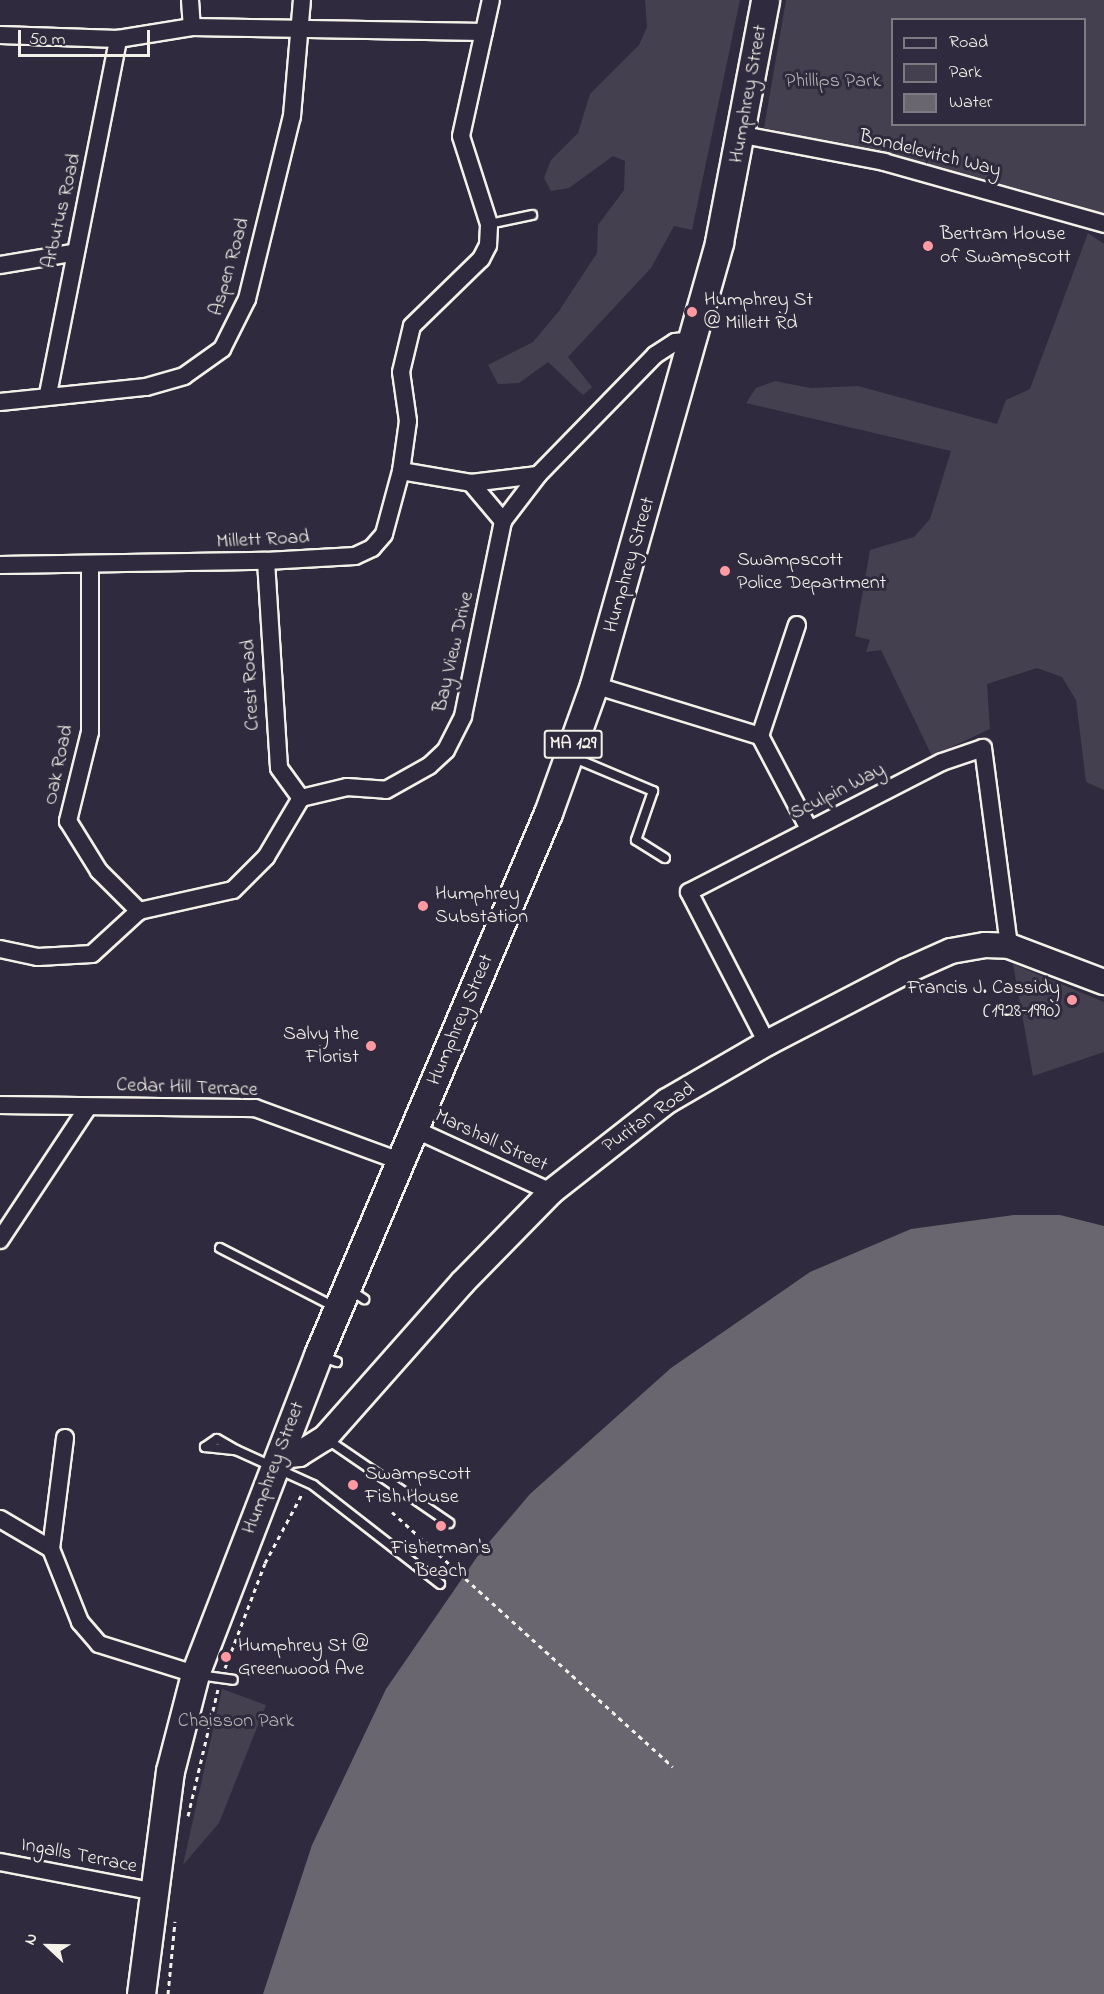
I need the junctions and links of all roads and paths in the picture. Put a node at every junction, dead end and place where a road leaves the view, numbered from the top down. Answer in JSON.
{"nodes":[{"id":1,"x":190,"y":0,"type":"edge"},
{"id":2,"x":302,"y":0,"type":"edge"},
{"id":3,"x":492,"y":0,"type":"edge"},
{"id":4,"x":765,"y":0,"type":"edge"},
{"id":5,"x":192,"y":27,"type":"junction"},
{"id":6,"x":301,"y":31,"type":"junction"},
{"id":7,"x":484,"y":32,"type":"junction"},
{"id":8,"x":0,"y":35,"type":"edge"},
{"id":9,"x":118,"y":39,"type":"junction"},
{"id":10,"x":743,"y":135,"type":"junction"},
{"id":11,"x":532,"y":215,"type":"dead end"},
{"id":12,"x":489,"y":224,"type":"junction"},
{"id":13,"x":1104,"y":224,"type":"edge"},
{"id":14,"x":72,"y":253,"type":"junction"},
{"id":15,"x":0,"y":265,"type":"edge"},
{"id":16,"x":693,"y":340,"type":"junction"},
{"id":17,"x":48,"y":394,"type":"junction"},
{"id":18,"x":0,"y":402,"type":"edge"},
{"id":19,"x":401,"y":471,"type":"junction"},
{"id":20,"x":538,"y":475,"type":"junction"},
{"id":21,"x":471,"y":483,"type":"junction"},
{"id":22,"x":503,"y":521,"type":"junction"},
{"id":23,"x":266,"y":561,"type":"junction"},
{"id":24,"x":0,"y":565,"type":"edge"},
{"id":25,"x":90,"y":566,"type":"junction"},
{"id":26,"x":796,"y":625,"type":"dead end"},
{"id":27,"x":594,"y":685,"type":"junction"},
{"id":28,"x":760,"y":736,"type":"junction"},
{"id":29,"x":569,"y":756,"type":"junction"},
{"id":30,"x":301,"y":798,"type":"junction"},
{"id":31,"x":808,"y":829,"type":"junction"},
{"id":32,"x":665,"y":858,"type":"dead end"},
{"id":33,"x":139,"y":911,"type":"junction"},
{"id":34,"x":1009,"y":946,"type":"junction"},
{"id":35,"x":0,"y":949,"type":"edge"},
{"id":36,"x":1104,"y":982,"type":"edge"},
{"id":37,"x":767,"y":1043,"type":"junction"},
{"id":38,"x":0,"y":1104,"type":"edge"},
{"id":39,"x":88,"y":1107,"type":"junction"},
{"id":40,"x":414,"y":1129,"type":"junction"},
{"id":41,"x":400,"y":1161,"type":"junction"},
{"id":42,"x":551,"y":1192,"type":"junction"},
{"id":43,"x":1,"y":1236,"type":"edge"},
{"id":44,"x":220,"y":1248,"type":"dead end"},
{"id":45,"x":350,"y":1299,"type":"junction"},
{"id":46,"x":65,"y":1438,"type":"dead end"},
{"id":47,"x":325,"y":1438,"type":"junction"},
{"id":48,"x":236,"y":1450,"type":"dead end"},
{"id":49,"x":279,"y":1461,"type":"junction"},
{"id":50,"x":309,"y":1482,"type":"junction"},
{"id":51,"x":392,"y":1512,"type":"dead end"},
{"id":52,"x":0,"y":1519,"type":"edge"},
{"id":53,"x":449,"y":1523,"type":"dead end"},
{"id":54,"x":51,"y":1549,"type":"junction"},
{"id":55,"x":440,"y":1584,"type":"dead end"},
{"id":56,"x":195,"y":1674,"type":"junction"},
{"id":57,"x":222,"y":1677,"type":"junction"},
{"id":58,"x":233,"y":1680,"type":"dead end"},
{"id":59,"x":674,"y":1767,"type":"dead end"},
{"id":60,"x":187,"y":1822,"type":"dead end"},
{"id":61,"x":0,"y":1862,"type":"edge"},
{"id":62,"x":151,"y":1891,"type":"junction"},
{"id":63,"x":176,"y":1913,"type":"dead end"},
{"id":64,"x":141,"y":1994,"type":"edge"},
{"id":65,"x":168,"y":1994,"type":"edge"}],
"edges":[{"from":1,"to":5,"type":"street"},
{"from":2,"to":6,"type":"street","name":"Aspen Road"},
{"from":3,"to":7,"type":"street"},
{"from":4,"to":10,"type":"main road","name":"Humphrey Street","number":"MA 129"},
{"from":5,"to":6,"type":"street"},
{"from":5,"to":9,"type":"street"},
{"from":6,"to":7,"type":"street"},
{"from":6,"to":17,"type":"street","name":"Aspen Road"},
{"from":7,"to":12,"type":"street"},
{"from":8,"to":9,"type":"street"},
{"from":9,"to":14,"type":"street","name":"Arbutus Road"},
{"from":10,"to":13,"type":"street","name":"Bondelevitch Way"},
{"from":10,"to":16,"type":"main road","name":"Humphrey Street","number":"MA 129"},
{"from":11,"to":12,"type":"lane"},
{"from":12,"to":19,"type":"street","name":"Millett Road"},
{"from":14,"to":15,"type":"street"},
{"from":14,"to":17,"type":"street","name":"Arbutus Road"},
{"from":16,"to":20,"type":"street"},
{"from":16,"to":27,"type":"main road","name":"Humphrey Street","number":"MA 129"},
{"from":17,"to":18,"type":"street","name":"Aspen Road"},
{"from":19,"to":21,"type":"street"},
{"from":19,"to":23,"type":"street","name":"Millett Road"},
{"from":20,"to":21,"type":"street"},
{"from":20,"to":22,"type":"street","name":"Bay View Drive"},
{"from":21,"to":22,"type":"street"},
{"from":22,"to":30,"type":"street","name":"Bay View Drive"},
{"from":23,"to":25,"type":"street","name":"Millett Road"},
{"from":23,"to":30,"type":"street","name":"Crest Road"},
{"from":24,"to":25,"type":"street","name":"Millett Road"},
{"from":25,"to":33,"type":"street","name":"Oak Road"},
{"from":26,"to":28,"type":"street"},
{"from":27,"to":28,"type":"street"},
{"from":27,"to":29,"type":"main road","name":"Humphrey Street","number":"MA 129"},
{"from":28,"to":31,"type":"street"},
{"from":29,"to":32,"type":"lane"},
{"from":29,"to":40,"type":"main road","name":"Humphrey Street","number":"MA 129"},
{"from":30,"to":33,"type":"street"},
{"from":31,"to":34,"type":"street","name":"Sculpin Way"},
{"from":31,"to":37,"type":"street","name":"Sculpin Way"},
{"from":33,"to":35,"type":"street"},
{"from":34,"to":36,"type":"street","name":"Puritan Road"},
{"from":34,"to":37,"type":"street","name":"Puritan Road"},
{"from":37,"to":42,"type":"street","name":"Puritan Road"},
{"from":38,"to":39,"type":"street","name":"Cedar Hill Terrace"},
{"from":39,"to":41,"type":"street","name":"Cedar Hill Terrace"},
{"from":39,"to":43,"type":"street"},
{"from":40,"to":41,"type":"main road","name":"Humphrey Street","number":"MA 129"},
{"from":40,"to":42,"type":"street","name":"Marshall Street"},
{"from":41,"to":45,"type":"main road","name":"Humphrey Street","number":"MA 129"},
{"from":42,"to":47,"type":"street","name":"Puritan Road"},
{"from":44,"to":45,"type":"lane"},
{"from":45,"to":49,"type":"main road","name":"Humphrey Street","number":"MA 129"},
{"from":46,"to":54,"type":"street"},
{"from":47,"to":49,"type":"street","name":"Puritan Road"},
{"from":47,"to":53,"type":"lane"},
{"from":48,"to":49,"type":"lane"},
{"from":49,"to":50,"type":"lane"},
{"from":49,"to":56,"type":"main road","name":"Humphrey Street","number":"MA 129"},
{"from":50,"to":55,"type":"lane"},
{"from":50,"to":57,"type":"path"},
{"from":51,"to":59,"type":"path"},
{"from":52,"to":54,"type":"street"},
{"from":54,"to":56,"type":"street"},
{"from":56,"to":57,"type":"lane"},
{"from":56,"to":62,"type":"main road","name":"Humphrey Street","number":"MA 129"},
{"from":57,"to":58,"type":"lane"},
{"from":57,"to":60,"type":"path"},
{"from":61,"to":62,"type":"street","name":"Ingalls Terrace"},
{"from":62,"to":64,"type":"main road","name":"Humphrey Street","number":"MA 129"},
{"from":63,"to":65,"type":"path"}]}
